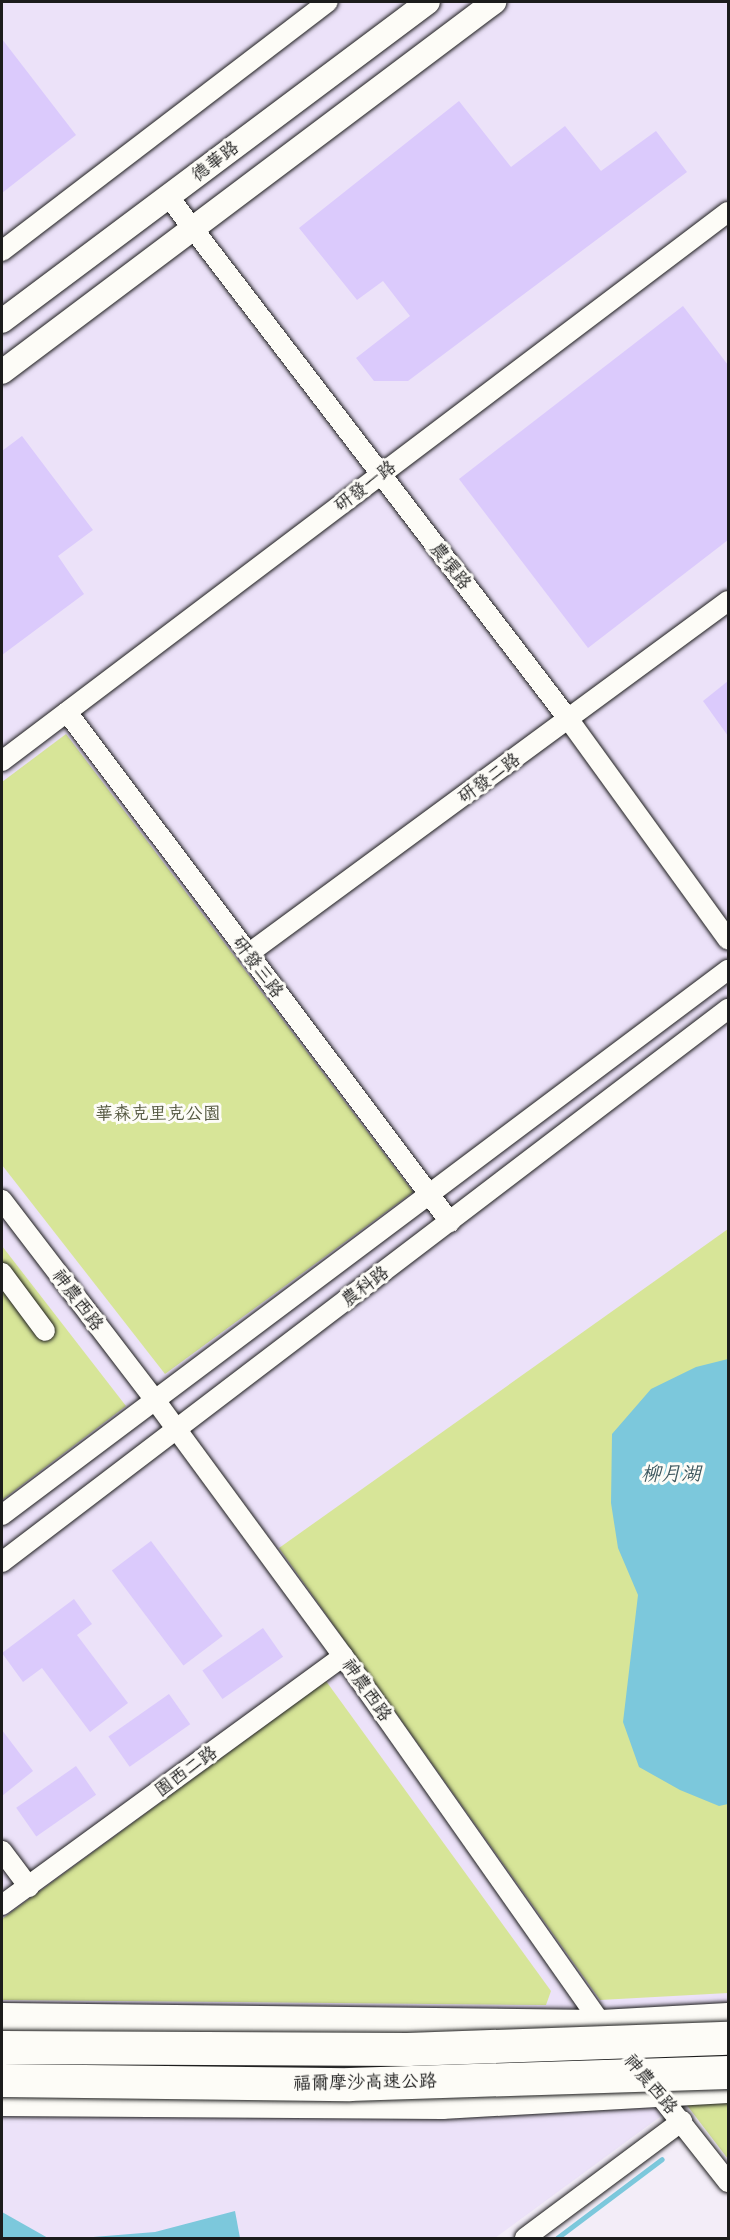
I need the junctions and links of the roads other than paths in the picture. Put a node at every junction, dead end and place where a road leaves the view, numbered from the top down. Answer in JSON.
{"nodes":[{"id":1,"x":328,"y":2,"type":"edge"},
{"id":2,"x":428,"y":2,"type":"edge"},
{"id":3,"x":494,"y":2,"type":"edge"},
{"id":4,"x":168,"y":196,"type":"junction"},
{"id":5,"x":729,"y":212,"type":"edge"},
{"id":6,"x":192,"y":229,"type":"junction"},
{"id":7,"x":2,"y":251,"type":"edge"},
{"id":8,"x":2,"y":321,"type":"edge"},
{"id":9,"x":2,"y":372,"type":"edge"},
{"id":10,"x":381,"y":474,"type":"junction"},
{"id":11,"x":729,"y":601,"type":"edge"},
{"id":12,"x":67,"y":712,"type":"junction"},
{"id":13,"x":569,"y":720,"type":"junction"},
{"id":14,"x":2,"y":761,"type":"edge"},
{"id":15,"x":729,"y":940,"type":"edge"},
{"id":16,"x":248,"y":954,"type":"junction"},
{"id":17,"x":729,"y":970,"type":"edge"},
{"id":18,"x":729,"y":1009,"type":"edge"},
{"id":19,"x":429,"y":1194,"type":"junction"},
{"id":20,"x":2,"y":1200,"type":"edge"},
{"id":21,"x":450,"y":1222,"type":"junction"},
{"id":22,"x":2,"y":1273,"type":"edge"},
{"id":23,"x":45,"y":1331,"type":"dead end"},
{"id":24,"x":155,"y":1400,"type":"junction"},
{"id":25,"x":176,"y":1431,"type":"junction"},
{"id":26,"x":2,"y":1515,"type":"edge"},
{"id":27,"x":2,"y":1562,"type":"edge"},
{"id":28,"x":343,"y":1656,"type":"junction"},
{"id":29,"x":2,"y":1851,"type":"edge"},
{"id":30,"x":29,"y":1887,"type":"junction"},
{"id":31,"x":2,"y":1905,"type":"edge"},
{"id":32,"x":2,"y":2017,"type":"edge"},
{"id":33,"x":729,"y":2017,"type":"edge"},
{"id":34,"x":602,"y":2024,"type":"junction"},
{"id":35,"x":729,"y":2038,"type":"edge"},
{"id":36,"x":2,"y":2047,"type":"edge"},
{"id":37,"x":729,"y":2072,"type":"edge"},
{"id":38,"x":2,"y":2080,"type":"edge"},
{"id":39,"x":729,"y":2089,"type":"edge"},
{"id":40,"x":656,"y":2091,"type":"junction"},
{"id":41,"x":2,"y":2102,"type":"edge"},
{"id":42,"x":682,"y":2121,"type":"junction"},
{"id":43,"x":729,"y":2182,"type":"edge"},
{"id":44,"x":525,"y":2238,"type":"edge"}],
"edges":[{"from":1,"to":7,"type":"street"},
{"from":2,"to":4,"type":"street","name":"德華路"},
{"from":3,"to":6,"type":"street"},
{"from":4,"to":6,"type":"street","name":"農環路"},
{"from":4,"to":8,"type":"street","name":"德華路"},
{"from":5,"to":10,"type":"street","name":"研發一路"},
{"from":6,"to":9,"type":"street"},
{"from":6,"to":10,"type":"street","name":"農環路"},
{"from":10,"to":12,"type":"street","name":"研發一路"},
{"from":10,"to":13,"type":"street","name":"農環路"},
{"from":11,"to":13,"type":"street","name":"研發二路"},
{"from":12,"to":14,"type":"street","name":"研發一路"},
{"from":12,"to":16,"type":"street","name":"研發三路"},
{"from":13,"to":15,"type":"street","name":"農環路"},
{"from":13,"to":16,"type":"street","name":"研發二路"},
{"from":16,"to":19,"type":"street","name":"研發三路"},
{"from":17,"to":19,"type":"street","name":"農科路"},
{"from":18,"to":21,"type":"street","name":"農科路"},
{"from":19,"to":21,"type":"street","name":"研發三路"},
{"from":19,"to":24,"type":"street","name":"農科路"},
{"from":20,"to":24,"type":"street","name":"神農西路"},
{"from":21,"to":25,"type":"street","name":"農科路"},
{"from":22,"to":23,"type":"street"},
{"from":24,"to":25,"type":"street","name":"神農西路"},
{"from":24,"to":26,"type":"street","name":"農科路"},
{"from":25,"to":27,"type":"street","name":"農科路"},
{"from":25,"to":28,"type":"street","name":"神農西路"},
{"from":28,"to":30,"type":"street","name":"園西二路"},
{"from":28,"to":34,"type":"street","name":"神農西路"},
{"from":29,"to":30,"type":"street"},
{"from":30,"to":31,"type":"street","name":"園西二路"},
{"from":32,"to":34,"type":"main road"},
{"from":33,"to":34,"type":"main road"},
{"from":34,"to":40,"type":"street","name":"神農西路"},
{"from":35,"to":36,"type":"highway","name":"福爾摩沙高速公路","bridge":true},
{"from":37,"to":38,"type":"highway","name":"福爾摩沙高速公路","bridge":true},
{"from":39,"to":40,"type":"main road"},
{"from":40,"to":41,"type":"main road"},
{"from":40,"to":42,"type":"street","name":"神農西路"},
{"from":42,"to":43,"type":"street","name":"神農西路"},
{"from":42,"to":44,"type":"street"}]}
